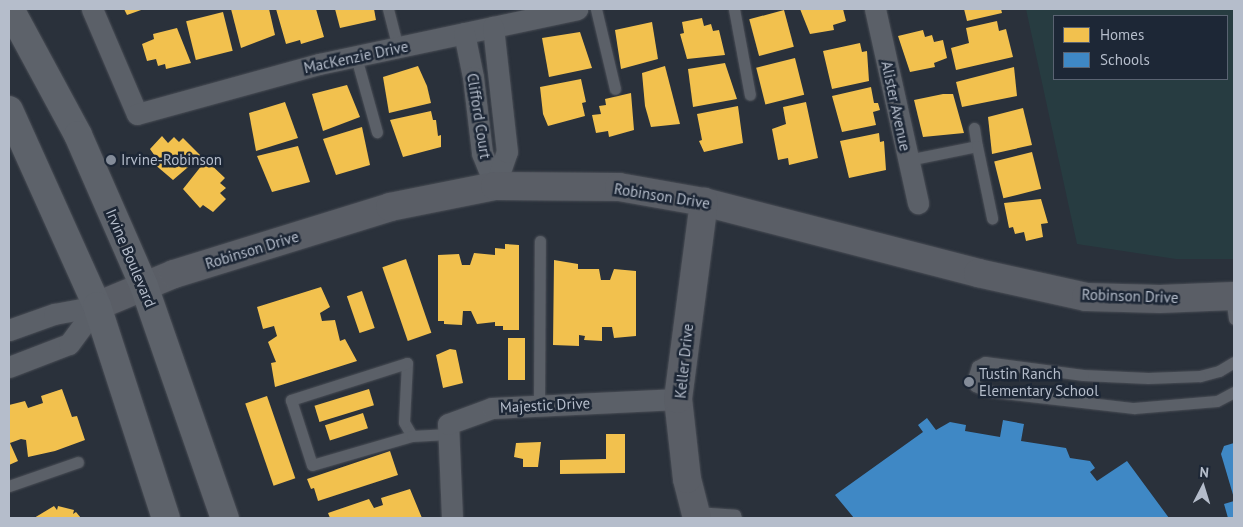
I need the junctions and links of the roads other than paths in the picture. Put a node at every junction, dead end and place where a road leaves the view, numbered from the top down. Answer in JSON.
{"nodes":[{"id":1,"x":10,"y":9,"type":"edge"},
{"id":2,"x":92,"y":9,"type":"edge"},
{"id":3,"x":388,"y":9,"type":"edge"},
{"id":4,"x":577,"y":9,"type":"edge"},
{"id":5,"x":596,"y":9,"type":"edge"},
{"id":6,"x":734,"y":9,"type":"edge"},
{"id":7,"x":875,"y":9,"type":"edge"},
{"id":8,"x":493,"y":27,"type":"junction"},
{"id":9,"x":464,"y":33,"type":"junction"},
{"id":10,"x":398,"y":48,"type":"junction"},
{"id":11,"x":356,"y":57,"type":"junction"},
{"id":12,"x":614,"y":90,"type":"dead end"},
{"id":13,"x":750,"y":95,"type":"dead end"},
{"id":14,"x":9,"y":110,"type":"edge"},
{"id":15,"x":974,"y":128,"type":"dead end"},
{"id":16,"x":377,"y":132,"type":"dead end"},
{"id":17,"x":977,"y":146,"type":"junction"},
{"id":18,"x":908,"y":160,"type":"junction"},
{"id":19,"x":495,"y":186,"type":"junction"},
{"id":20,"x":704,"y":202,"type":"junction"},
{"id":21,"x":918,"y":203,"type":"dead end"},
{"id":22,"x":992,"y":218,"type":"dead end"},
{"id":23,"x":540,"y":242,"type":"dead end"},
{"id":24,"x":144,"y":286,"type":"junction"},
{"id":25,"x":1233,"y":304,"type":"edge"},
{"id":26,"x":97,"y":306,"type":"junction"},
{"id":27,"x":9,"y":330,"type":"edge"},
{"id":28,"x":1234,"y":362,"type":"edge"},
{"id":29,"x":9,"y":367,"type":"edge"},
{"id":30,"x":1234,"y":392,"type":"edge"},
{"id":31,"x":678,"y":399,"type":"junction"},
{"id":32,"x":539,"y":406,"type":"junction"},
{"id":33,"x":448,"y":434,"type":"junction"},
{"id":34,"x":412,"y":436,"type":"junction"},
{"id":35,"x":78,"y":462,"type":"dead end"},
{"id":36,"x":9,"y":486,"type":"edge"},
{"id":37,"x":697,"y":515,"type":"edge"},
{"id":38,"x":166,"y":518,"type":"edge"},
{"id":39,"x":225,"y":518,"type":"edge"},
{"id":40,"x":452,"y":518,"type":"edge"},
{"id":41,"x":736,"y":518,"type":"edge"}],
"edges":[{"from":1,"to":24,"type":"main road","name":"Irvine Boulevard"},
{"from":2,"to":11,"type":"street","name":"MacKenzie Drive"},
{"from":3,"to":10,"type":"lane"},
{"from":4,"to":8,"type":"street","name":"MacKenzie Drive"},
{"from":5,"to":12,"type":"lane"},
{"from":6,"to":13,"type":"lane"},
{"from":7,"to":18,"type":"street","name":"Alister Avenue"},
{"from":8,"to":9,"type":"street","name":"MacKenzie Drive"},
{"from":8,"to":19,"type":"street","name":"Clifford Court"},
{"from":9,"to":10,"type":"street","name":"MacKenzie Drive"},
{"from":9,"to":19,"type":"street","name":"Clifford Court"},
{"from":10,"to":11,"type":"street","name":"MacKenzie Drive"},
{"from":11,"to":16,"type":"lane"},
{"from":14,"to":26,"type":"main road"},
{"from":15,"to":17,"type":"lane"},
{"from":17,"to":18,"type":"lane"},
{"from":17,"to":22,"type":"lane"},
{"from":18,"to":21,"type":"street","name":"Alister Avenue"},
{"from":19,"to":20,"type":"street","name":"Robinson Drive"},
{"from":19,"to":24,"type":"street","name":"Robinson Drive"},
{"from":20,"to":25,"type":"street","name":"Robinson Drive"},
{"from":20,"to":31,"type":"street","name":"Keller Drive"},
{"from":23,"to":32,"type":"lane"},
{"from":24,"to":26,"type":"street","name":"Robinson Drive"},
{"from":24,"to":39,"type":"main road","name":"Irvine Boulevard"},
{"from":26,"to":27,"type":"street","name":"Robinson Drive"},
{"from":26,"to":29,"type":"street"},
{"from":26,"to":38,"type":"main road"},
{"from":28,"to":30,"type":"lane"},
{"from":31,"to":32,"type":"street","name":"Majestic Drive"},
{"from":31,"to":37,"type":"street","name":"Keller Drive"},
{"from":32,"to":33,"type":"street","name":"Majestic Drive"},
{"from":33,"to":34,"type":"lane"},
{"from":33,"to":40,"type":"street"},
{"from":34,"to":34,"type":"lane"},
{"from":35,"to":36,"type":"lane"},
{"from":37,"to":41,"type":"lane"}]}
